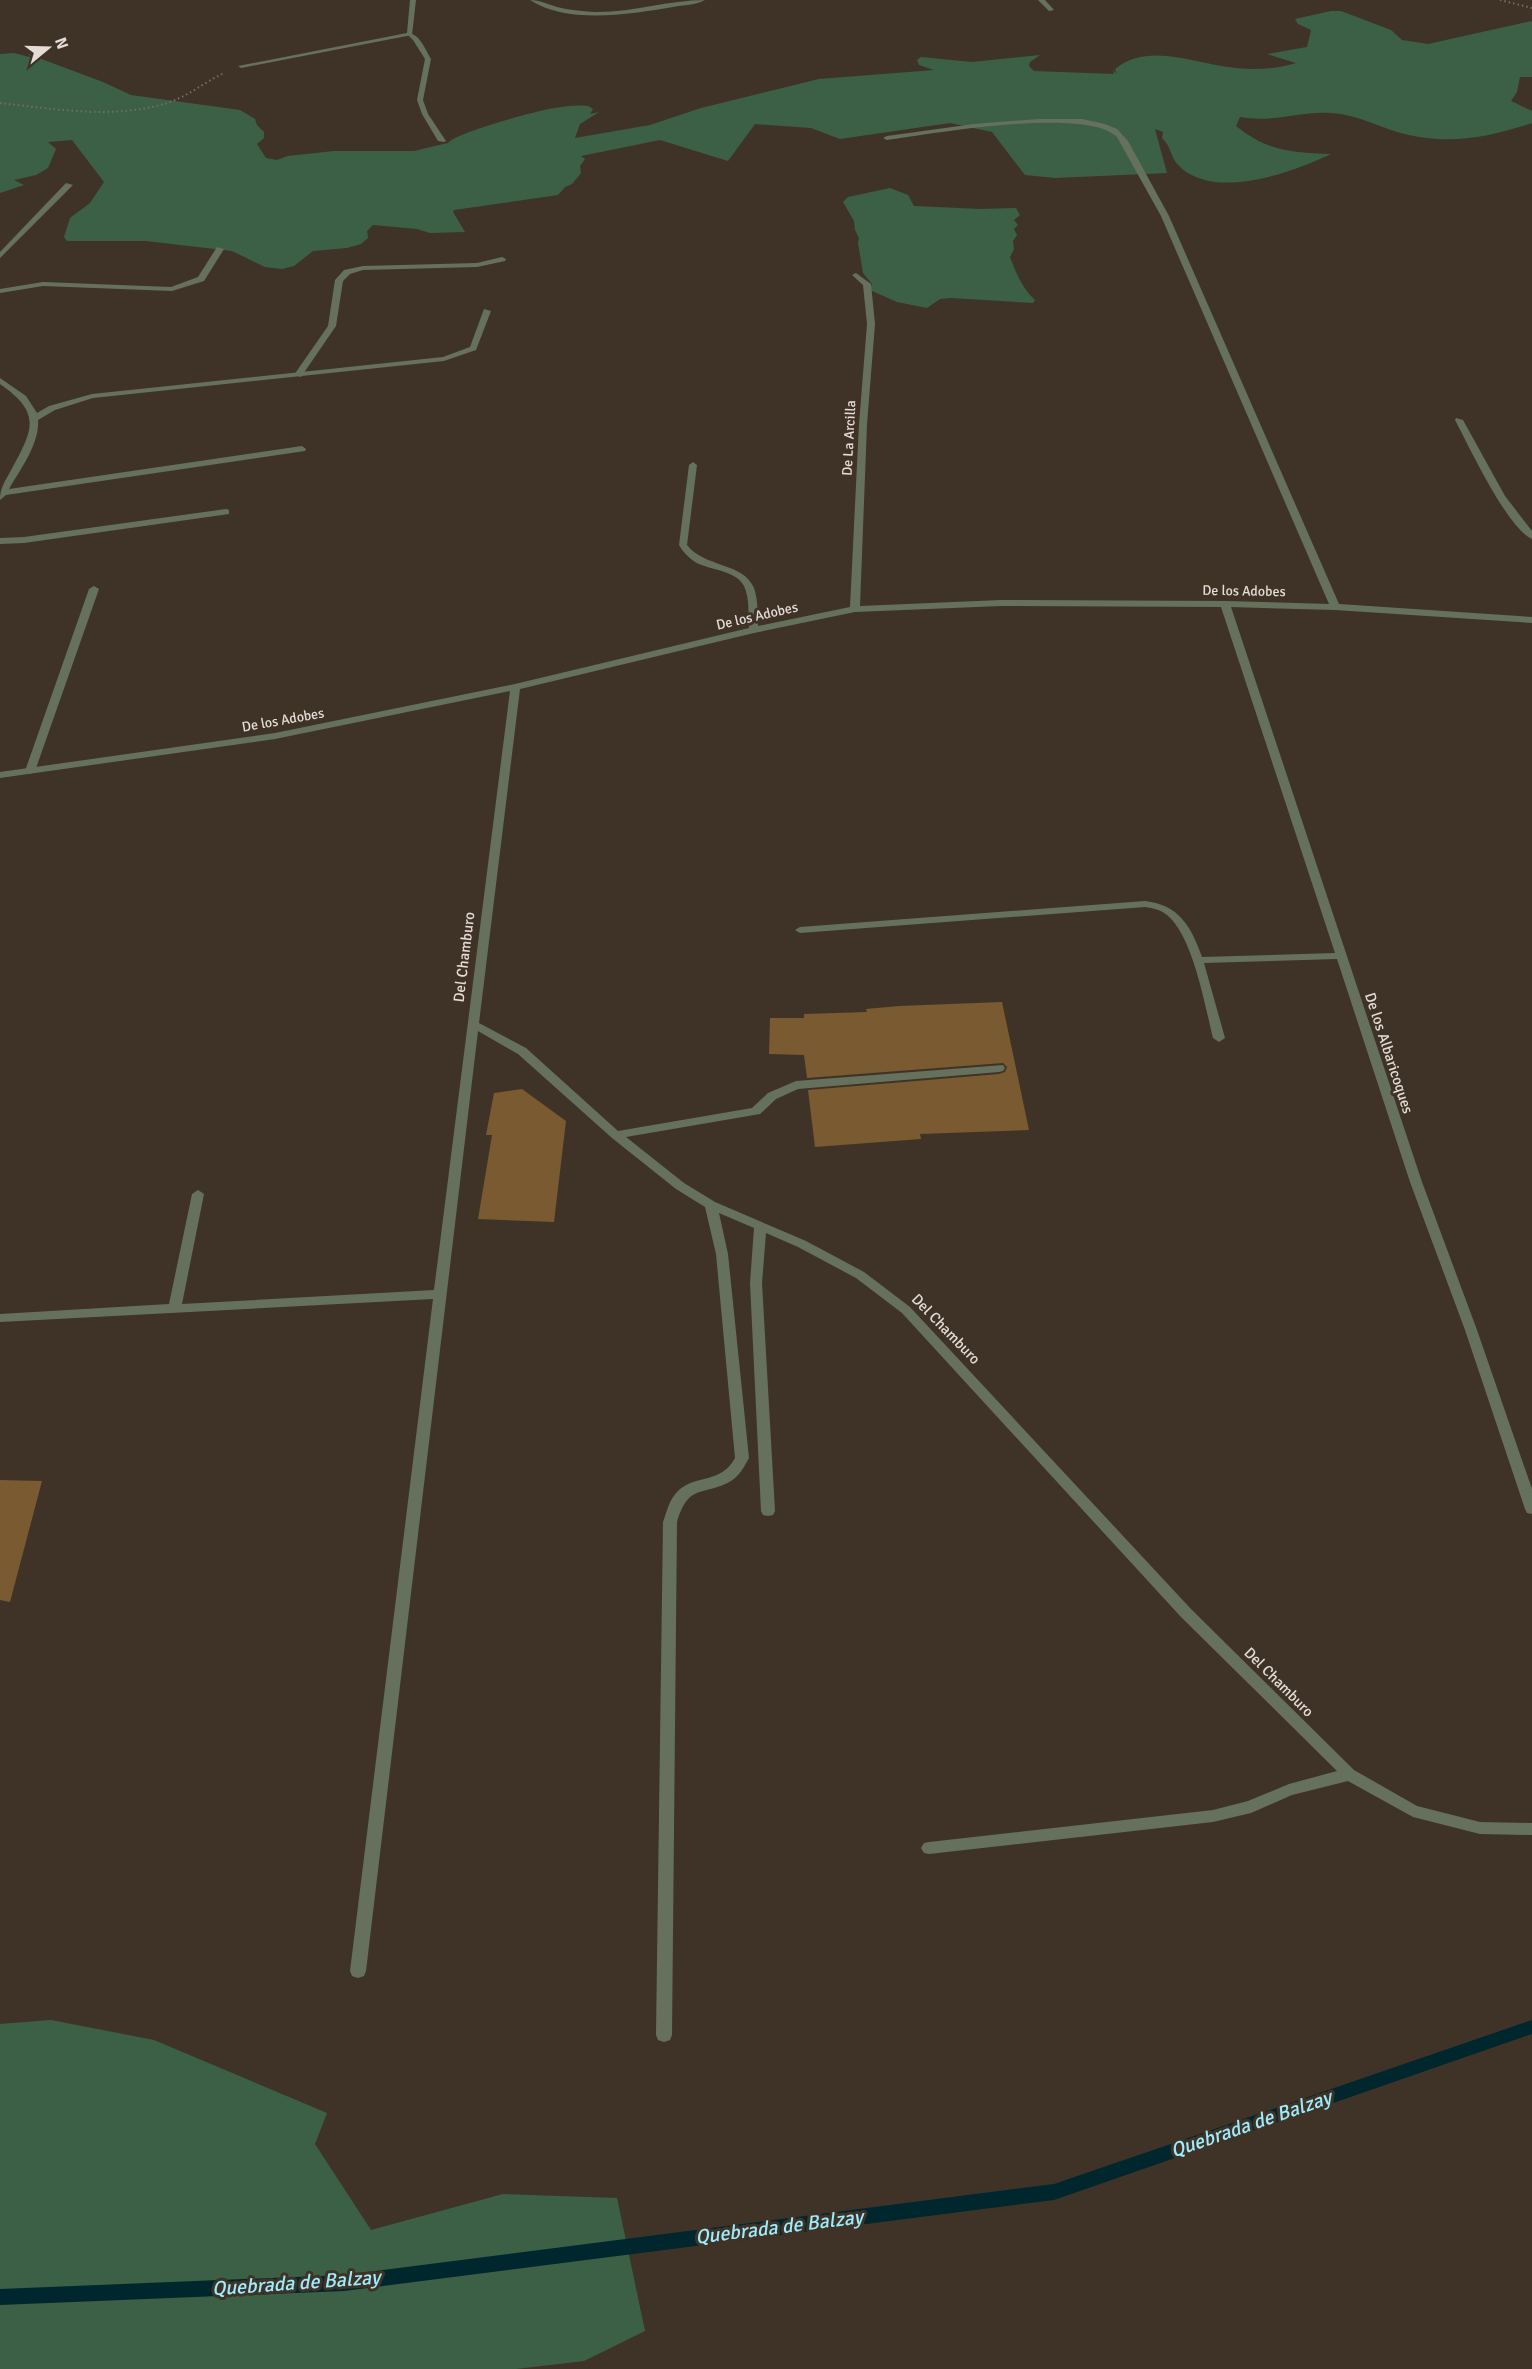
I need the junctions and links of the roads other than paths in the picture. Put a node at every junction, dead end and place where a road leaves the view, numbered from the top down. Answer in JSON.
{"nodes":[{"id":1,"x":413,"y":0,"type":"edge"},
{"id":2,"x":533,"y":0,"type":"edge"},
{"id":3,"x":702,"y":0,"type":"edge"},
{"id":4,"x":1041,"y":0,"type":"edge"},
{"id":5,"x":1051,"y":10,"type":"dead end"},
{"id":6,"x":410,"y":34,"type":"junction"},
{"id":7,"x":241,"y":66,"type":"road end"},
{"id":8,"x":886,"y":138,"type":"dead end"},
{"id":9,"x":442,"y":141,"type":"dead end"},
{"id":10,"x":69,"y":185,"type":"dead end"},
{"id":11,"x":220,"y":249,"type":"dead end"},
{"id":12,"x":0,"y":256,"type":"edge"},
{"id":13,"x":502,"y":260,"type":"dead end"},
{"id":14,"x":856,"y":274,"type":"dead end"},
{"id":15,"x":0,"y":291,"type":"edge"},
{"id":16,"x":487,"y":311,"type":"dead end"},
{"id":17,"x":298,"y":375,"type":"junction"},
{"id":18,"x":0,"y":380,"type":"edge"},
{"id":19,"x":35,"y":418,"type":"junction"},
{"id":20,"x":1459,"y":420,"type":"dead end"},
{"id":21,"x":302,"y":449,"type":"dead end"},
{"id":22,"x":693,"y":465,"type":"dead end"},
{"id":23,"x":1,"y":495,"type":"edge"},
{"id":24,"x":226,"y":512,"type":"dead end"},
{"id":25,"x":1532,"y":536,"type":"edge"},
{"id":26,"x":0,"y":541,"type":"edge"},
{"id":27,"x":94,"y":589,"type":"dead end"},
{"id":28,"x":1225,"y":604,"type":"junction"},
{"id":29,"x":1335,"y":607,"type":"junction"},
{"id":30,"x":855,"y":609,"type":"junction"},
{"id":31,"x":1532,"y":620,"type":"edge"},
{"id":32,"x":754,"y":630,"type":"junction"},
{"id":33,"x":515,"y":687,"type":"junction"},
{"id":34,"x":30,"y":771,"type":"junction"},
{"id":35,"x":0,"y":775,"type":"edge"},
{"id":36,"x":800,"y":930,"type":"dead end"},
{"id":37,"x":1341,"y":956,"type":"junction"},
{"id":38,"x":1198,"y":960,"type":"junction"},
{"id":39,"x":473,"y":1024,"type":"junction"},
{"id":40,"x":1219,"y":1038,"type":"dead end"},
{"id":41,"x":999,"y":1068,"type":"dead end"},
{"id":42,"x":616,"y":1135,"type":"junction"},
{"id":43,"x":198,"y":1194,"type":"dead end"},
{"id":44,"x":711,"y":1205,"type":"junction"},
{"id":45,"x":760,"y":1227,"type":"junction"},
{"id":46,"x":439,"y":1294,"type":"junction"},
{"id":47,"x":176,"y":1308,"type":"junction"},
{"id":48,"x":0,"y":1318,"type":"edge"},
{"id":49,"x":1532,"y":1509,"type":"edge"},
{"id":50,"x":768,"y":1511,"type":"dead end"},
{"id":51,"x":1349,"y":1774,"type":"junction"},
{"id":52,"x":1532,"y":1829,"type":"edge"},
{"id":53,"x":929,"y":1848,"type":"dead end"},
{"id":54,"x":358,"y":1971,"type":"dead end"},
{"id":55,"x":664,"y":2035,"type":"dead end"}],
"edges":[{"from":1,"to":6,"type":"street"},
{"from":2,"to":3,"type":"street"},
{"from":4,"to":5,"type":"street"},
{"from":6,"to":7,"type":"street"},
{"from":6,"to":9,"type":"street"},
{"from":8,"to":29,"type":"street"},
{"from":10,"to":12,"type":"street"},
{"from":11,"to":15,"type":"street"},
{"from":13,"to":17,"type":"street"},
{"from":14,"to":30,"type":"street","name":"De La Arcilla"},
{"from":16,"to":17,"type":"street"},
{"from":17,"to":19,"type":"street"},
{"from":18,"to":19,"type":"street"},
{"from":19,"to":23,"type":"street"},
{"from":20,"to":25,"type":"street"},
{"from":21,"to":23,"type":"street"},
{"from":22,"to":32,"type":"street"},
{"from":24,"to":26,"type":"street"},
{"from":27,"to":34,"type":"street"},
{"from":28,"to":29,"type":"street","name":"De los Adobes"},
{"from":28,"to":30,"type":"street","name":"De los Adobes"},
{"from":28,"to":37,"type":"street","name":"De los Albaricoques"},
{"from":29,"to":31,"type":"street","name":"De los Adobes"},
{"from":30,"to":32,"type":"street","name":"De los Adobes"},
{"from":32,"to":33,"type":"street","name":"De los Adobes"},
{"from":33,"to":34,"type":"street","name":"De los Adobes"},
{"from":33,"to":39,"type":"street","name":"Del Chamburo"},
{"from":34,"to":35,"type":"street","name":"De los Adobes"},
{"from":36,"to":38,"type":"street"},
{"from":37,"to":38,"type":"street"},
{"from":37,"to":49,"type":"street","name":"De los Albaricoques"},
{"from":38,"to":40,"type":"street"},
{"from":39,"to":42,"type":"street","name":"Del Chamburo"},
{"from":39,"to":46,"type":"street"},
{"from":41,"to":42,"type":"street"},
{"from":42,"to":44,"type":"street","name":"Del Chamburo"},
{"from":43,"to":47,"type":"street"},
{"from":44,"to":45,"type":"street","name":"Del Chamburo"},
{"from":44,"to":55,"type":"street"},
{"from":45,"to":50,"type":"street"},
{"from":45,"to":51,"type":"street","name":"Del Chamburo"},
{"from":46,"to":47,"type":"street"},
{"from":46,"to":54,"type":"street"},
{"from":47,"to":48,"type":"street"},
{"from":51,"to":52,"type":"street","name":"Del Chamburo"},
{"from":51,"to":53,"type":"street"}]}
